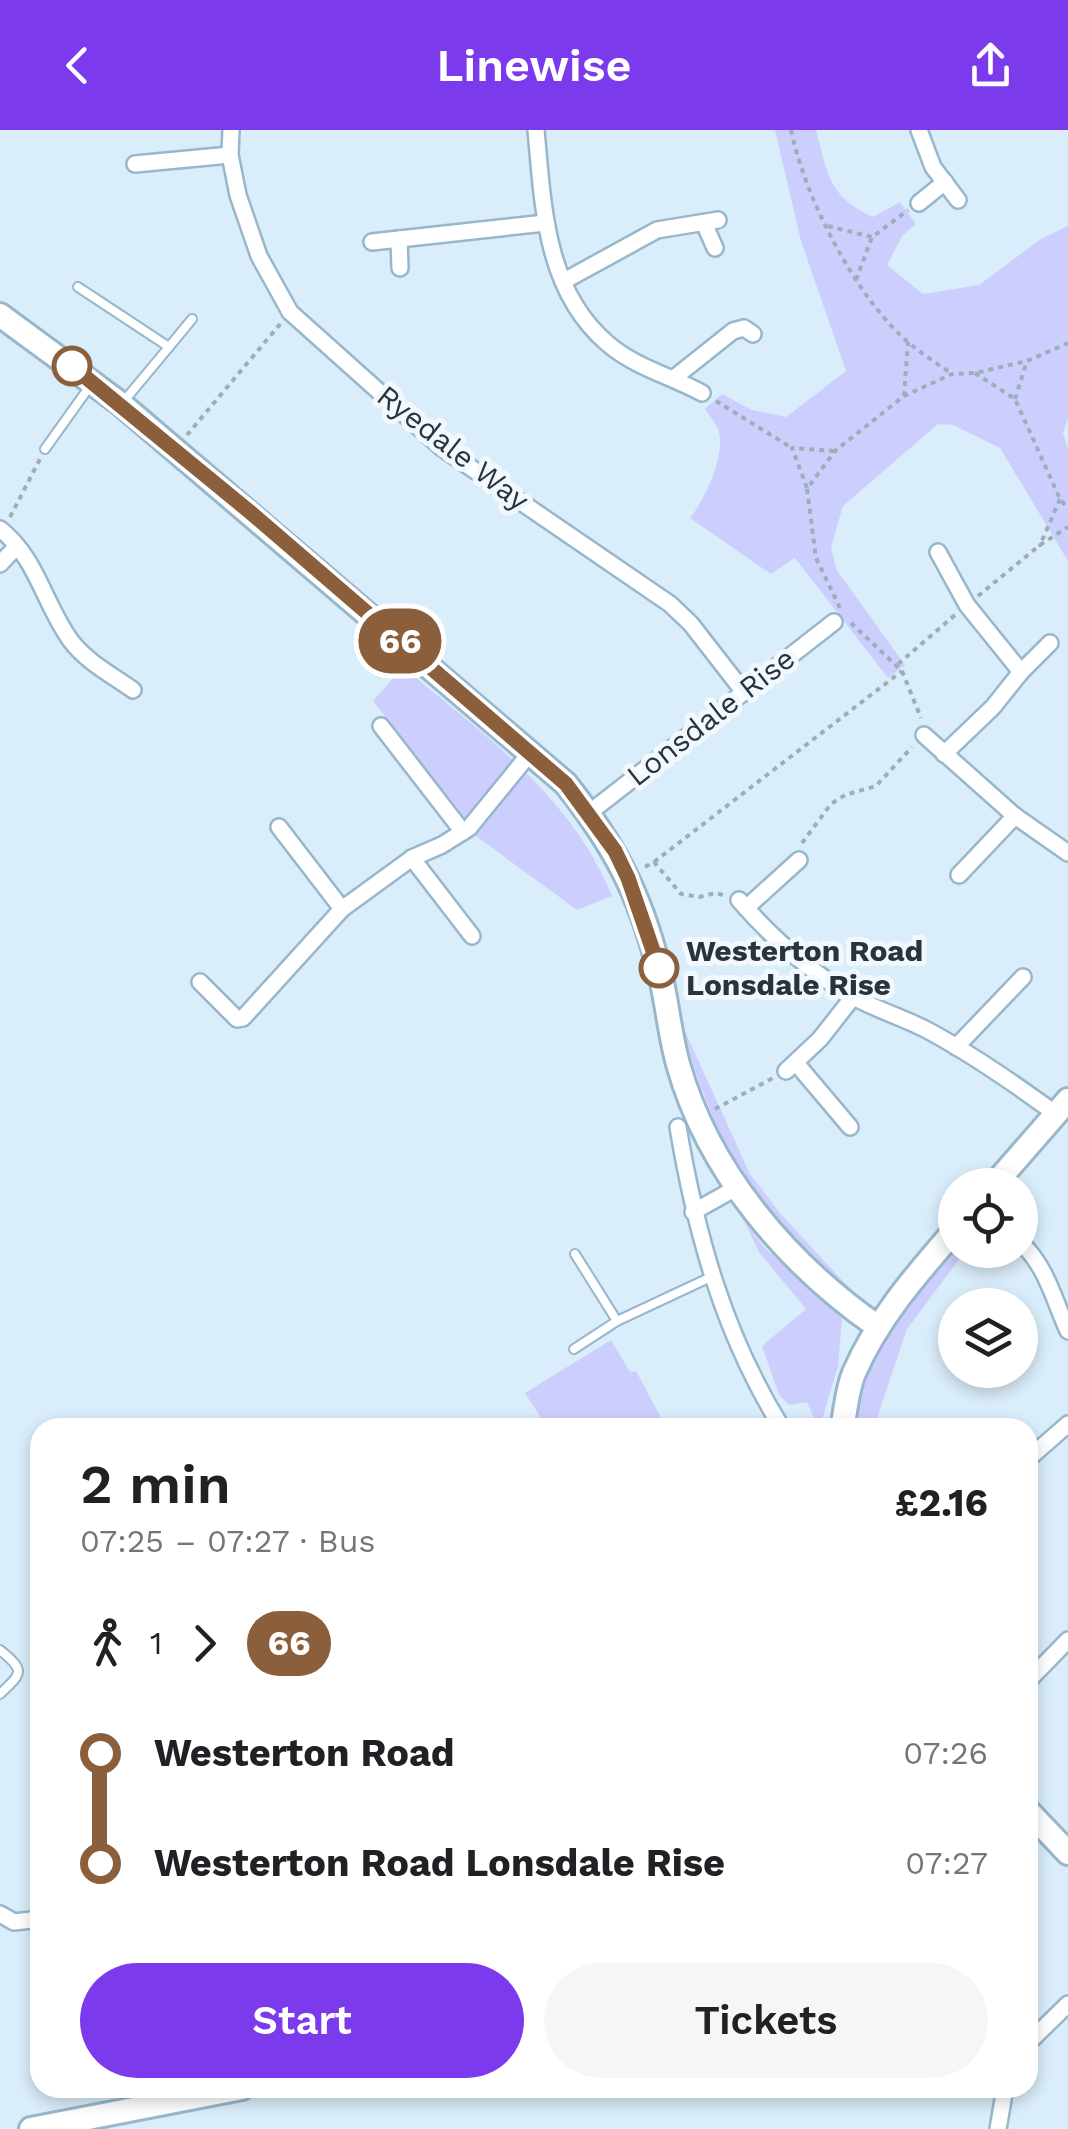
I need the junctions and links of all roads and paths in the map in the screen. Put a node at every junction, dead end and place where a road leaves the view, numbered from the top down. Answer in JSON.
{"nodes":[{"id":1,"x":231,"y":130,"type":"edge"},
{"id":2,"x":536,"y":130,"type":"edge"},
{"id":3,"x":791,"y":130,"type":"edge"},
{"id":4,"x":919,"y":130,"type":"edge"},
{"id":5,"x":230,"y":155,"type":"junction"},
{"id":6,"x":135,"y":164,"type":"dead end"},
{"id":7,"x":945,"y":182,"type":"junction"},
{"id":8,"x":958,"y":200,"type":"dead end"},
{"id":9,"x":919,"y":203,"type":"joint"},
{"id":10,"x":545,"y":224,"type":"junction"},
{"id":11,"x":825,"y":225,"type":"junction"},
{"id":12,"x":872,"y":236,"type":"junction"},
{"id":13,"x":399,"y":239,"type":"junction"},
{"id":14,"x":372,"y":242,"type":"dead end"},
{"id":15,"x":715,"y":248,"type":"dead end"},
{"id":16,"x":400,"y":268,"type":"dead end"},
{"id":17,"x":856,"y":280,"type":"junction"},
{"id":18,"x":564,"y":281,"type":"junction"},
{"id":19,"x":78,"y":287,"type":"dead end"},
{"id":20,"x":290,"y":312,"type":"junction"},
{"id":21,"x":0,"y":315,"type":"edge"},
{"id":22,"x":192,"y":319,"type":"dead end"},
{"id":23,"x":754,"y":334,"type":"dead end"},
{"id":24,"x":908,"y":342,"type":"junction"},
{"id":25,"x":1068,"y":343,"type":"edge"},
{"id":26,"x":169,"y":347,"type":"junction"},
{"id":27,"x":1027,"y":361,"type":"junction"},
{"id":28,"x":975,"y":373,"type":"junction"},
{"id":29,"x":952,"y":374,"type":"junction"},
{"id":30,"x":674,"y":378,"type":"junction"},
{"id":31,"x":93,"y":382,"type":"junction"},
{"id":32,"x":702,"y":392,"type":"joint"},
{"id":33,"x":904,"y":396,"type":"junction"},
{"id":34,"x":1014,"y":399,"type":"junction"},
{"id":35,"x":121,"y":404,"type":"junction"},
{"id":36,"x":792,"y":448,"type":"junction"},
{"id":37,"x":46,"y":449,"type":"joint"},
{"id":38,"x":174,"y":450,"type":"junction"},
{"id":39,"x":835,"y":450,"type":"junction"},
{"id":40,"x":807,"y":489,"type":"junction"},
{"id":41,"x":1060,"y":499,"type":"junction"},
{"id":42,"x":1068,"y":509,"type":"edge"},
{"id":43,"x":1068,"y":528,"type":"edge"},
{"id":44,"x":2,"y":530,"type":"edge"},
{"id":45,"x":18,"y":546,"type":"junction"},
{"id":46,"x":938,"y":552,"type":"dead end"},
{"id":47,"x":0,"y":564,"type":"edge"},
{"id":48,"x":834,"y":622,"type":"dead end"},
{"id":49,"x":1050,"y":643,"type":"dead end"},
{"id":50,"x":902,"y":671,"type":"junction"},
{"id":51,"x":1021,"y":672,"type":"junction"},
{"id":52,"x":133,"y":690,"type":"dead end"},
{"id":53,"x":743,"y":691,"type":"junction"},
{"id":54,"x":381,"y":726,"type":"dead end"},
{"id":55,"x":924,"y":735,"type":"junction"},
{"id":56,"x":532,"y":752,"type":"junction"},
{"id":57,"x":944,"y":754,"type":"junction"},
{"id":58,"x":589,"y":813,"type":"junction"},
{"id":59,"x":1015,"y":816,"type":"junction"},
{"id":60,"x":279,"y":827,"type":"dead end"},
{"id":61,"x":463,"y":832,"type":"junction"},
{"id":62,"x":1068,"y":853,"type":"edge"},
{"id":63,"x":412,"y":858,"type":"junction"},
{"id":64,"x":799,"y":860,"type":"joint"},
{"id":65,"x":654,"y":862,"type":"junction"},
{"id":66,"x":960,"y":876,"type":"dead end"},
{"id":67,"x":628,"y":878,"type":"junction"},
{"id":68,"x":742,"y":904,"type":"junction"},
{"id":69,"x":342,"y":909,"type":"junction"},
{"id":70,"x":472,"y":936,"type":"dead end"},
{"id":71,"x":1023,"y":977,"type":"dead end"},
{"id":72,"x":200,"y":982,"type":"dead end"},
{"id":73,"x":852,"y":996,"type":"junction"},
{"id":74,"x":956,"y":1047,"type":"junction"},
{"id":75,"x":791,"y":1067,"type":"junction"},
{"id":76,"x":1062,"y":1107,"type":"edge"},
{"id":77,"x":688,"y":1123,"type":"junction"},
{"id":78,"x":850,"y":1127,"type":"dead end"},
{"id":79,"x":1009,"y":1168,"type":"edge"},
{"id":80,"x":736,"y":1188,"type":"junction"},
{"id":81,"x":693,"y":1212,"type":"junction"},
{"id":82,"x":938,"y":1250,"type":"edge"},
{"id":83,"x":575,"y":1254,"type":"dead end"},
{"id":84,"x":1038,"y":1262,"type":"edge"},
{"id":85,"x":713,"y":1276,"type":"junction"},
{"id":86,"x":617,"y":1320,"type":"junction"},
{"id":87,"x":878,"y":1327,"type":"junction"},
{"id":88,"x":1068,"y":1331,"type":"edge"},
{"id":89,"x":574,"y":1348,"type":"dead end"},
{"id":90,"x":776,"y":1418,"type":"edge"},
{"id":91,"x":844,"y":1418,"type":"edge"},
{"id":92,"x":1068,"y":1424,"type":"edge"},
{"id":93,"x":1038,"y":1450,"type":"edge"},
{"id":94,"x":1068,"y":1640,"type":"edge"},
{"id":95,"x":0,"y":1650,"type":"edge"},
{"id":96,"x":1038,"y":1671,"type":"edge"},
{"id":97,"x":0,"y":1694,"type":"edge"},
{"id":98,"x":1038,"y":1822,"type":"edge"},
{"id":99,"x":1068,"y":1853,"type":"edge"},
{"id":100,"x":0,"y":1914,"type":"edge"},
{"id":101,"x":30,"y":1920,"type":"edge"},
{"id":102,"x":1065,"y":2015,"type":"edge"},
{"id":103,"x":1038,"y":2035,"type":"edge"},
{"id":104,"x":191,"y":2098,"type":"edge"},
{"id":105,"x":1003,"y":2098,"type":"edge"},
{"id":106,"x":31,"y":2129,"type":"edge"},
{"id":107,"x":998,"y":2129,"type":"edge"}],
"edges":[{"from":1,"to":5,"type":"street","name":"Ryedale Way"},
{"from":2,"to":10,"type":"street"},
{"from":3,"to":11,"type":"path"},
{"from":4,"to":7,"type":"street"},
{"from":5,"to":6,"type":"street"},
{"from":5,"to":20,"type":"street","name":"Ryedale Way"},
{"from":7,"to":8,"type":"street"},
{"from":7,"to":9,"type":"street"},
{"from":9,"to":12,"type":"path"},
{"from":10,"to":13,"type":"street"},
{"from":10,"to":18,"type":"street"},
{"from":11,"to":12,"type":"path"},
{"from":11,"to":17,"type":"path"},
{"from":12,"to":17,"type":"path"},
{"from":13,"to":14,"type":"street"},
{"from":13,"to":16,"type":"street"},
{"from":15,"to":18,"type":"street"},
{"from":17,"to":24,"type":"path"},
{"from":18,"to":30,"type":"street"},
{"from":19,"to":26,"type":"lane"},
{"from":20,"to":38,"type":"path"},
{"from":20,"to":53,"type":"street","name":"Ryedale Way"},
{"from":21,"to":31,"type":"street"},
{"from":22,"to":26,"type":"lane"},
{"from":23,"to":30,"type":"street"},
{"from":24,"to":29,"type":"path"},
{"from":24,"to":33,"type":"path"},
{"from":25,"to":27,"type":"path"},
{"from":26,"to":35,"type":"lane"},
{"from":27,"to":28,"type":"path"},
{"from":27,"to":34,"type":"path"},
{"from":28,"to":29,"type":"path"},
{"from":28,"to":34,"type":"path"},
{"from":29,"to":33,"type":"path"},
{"from":30,"to":32,"type":"street"},
{"from":31,"to":35,"type":"street"},
{"from":31,"to":37,"type":"lane"},
{"from":32,"to":36,"type":"path"},
{"from":33,"to":39,"type":"path"},
{"from":34,"to":41,"type":"path"},
{"from":35,"to":38,"type":"street"},
{"from":36,"to":39,"type":"path"},
{"from":36,"to":40,"type":"path"},
{"from":37,"to":44,"type":"path"},
{"from":38,"to":56,"type":"street"},
{"from":39,"to":40,"type":"path"},
{"from":40,"to":50,"type":"path"},
{"from":41,"to":42,"type":"path"},
{"from":41,"to":43,"type":"path"},
{"from":44,"to":45,"type":"street"},
{"from":45,"to":47,"type":"street"},
{"from":45,"to":52,"type":"street"},
{"from":46,"to":51,"type":"street"},
{"from":48,"to":53,"type":"street","name":"Lonsdale Rise"},
{"from":49,"to":51,"type":"street"},
{"from":50,"to":55,"type":"path"},
{"from":50,"to":65,"type":"path"},
{"from":51,"to":57,"type":"street"},
{"from":53,"to":58,"type":"street","name":"Lonsdale Rise"},
{"from":54,"to":61,"type":"street"},
{"from":55,"to":57,"type":"street"},
{"from":55,"to":64,"type":"path"},
{"from":56,"to":58,"type":"street"},
{"from":56,"to":61,"type":"street"},
{"from":57,"to":59,"type":"street"},
{"from":58,"to":67,"type":"street"},
{"from":59,"to":62,"type":"street"},
{"from":59,"to":66,"type":"street"},
{"from":60,"to":69,"type":"street"},
{"from":61,"to":63,"type":"street"},
{"from":63,"to":69,"type":"street"},
{"from":63,"to":70,"type":"street"},
{"from":64,"to":68,"type":"street"},
{"from":65,"to":67,"type":"path"},
{"from":65,"to":68,"type":"path"},
{"from":67,"to":77,"type":"street"},
{"from":68,"to":73,"type":"street"},
{"from":69,"to":72,"type":"street"},
{"from":71,"to":74,"type":"street"},
{"from":73,"to":74,"type":"street"},
{"from":73,"to":75,"type":"street"},
{"from":74,"to":76,"type":"street"},
{"from":75,"to":77,"type":"path"},
{"from":75,"to":78,"type":"street"},
{"from":76,"to":79,"type":"street"},
{"from":77,"to":80,"type":"street"},
{"from":77,"to":81,"type":"street"},
{"from":80,"to":81,"type":"street"},
{"from":80,"to":87,"type":"street"},
{"from":81,"to":85,"type":"street"},
{"from":82,"to":87,"type":"street"},
{"from":83,"to":86,"type":"lane"},
{"from":84,"to":88,"type":"street"},
{"from":85,"to":86,"type":"lane"},
{"from":85,"to":90,"type":"street"},
{"from":86,"to":89,"type":"lane"},
{"from":87,"to":91,"type":"street"},
{"from":92,"to":93,"type":"street"},
{"from":94,"to":96,"type":"street"},
{"from":95,"to":97,"type":"lane"},
{"from":98,"to":99,"type":"street"},
{"from":100,"to":101,"type":"street"},
{"from":102,"to":103,"type":"street"},
{"from":104,"to":106,"type":"street"},
{"from":105,"to":107,"type":"street"}]}
